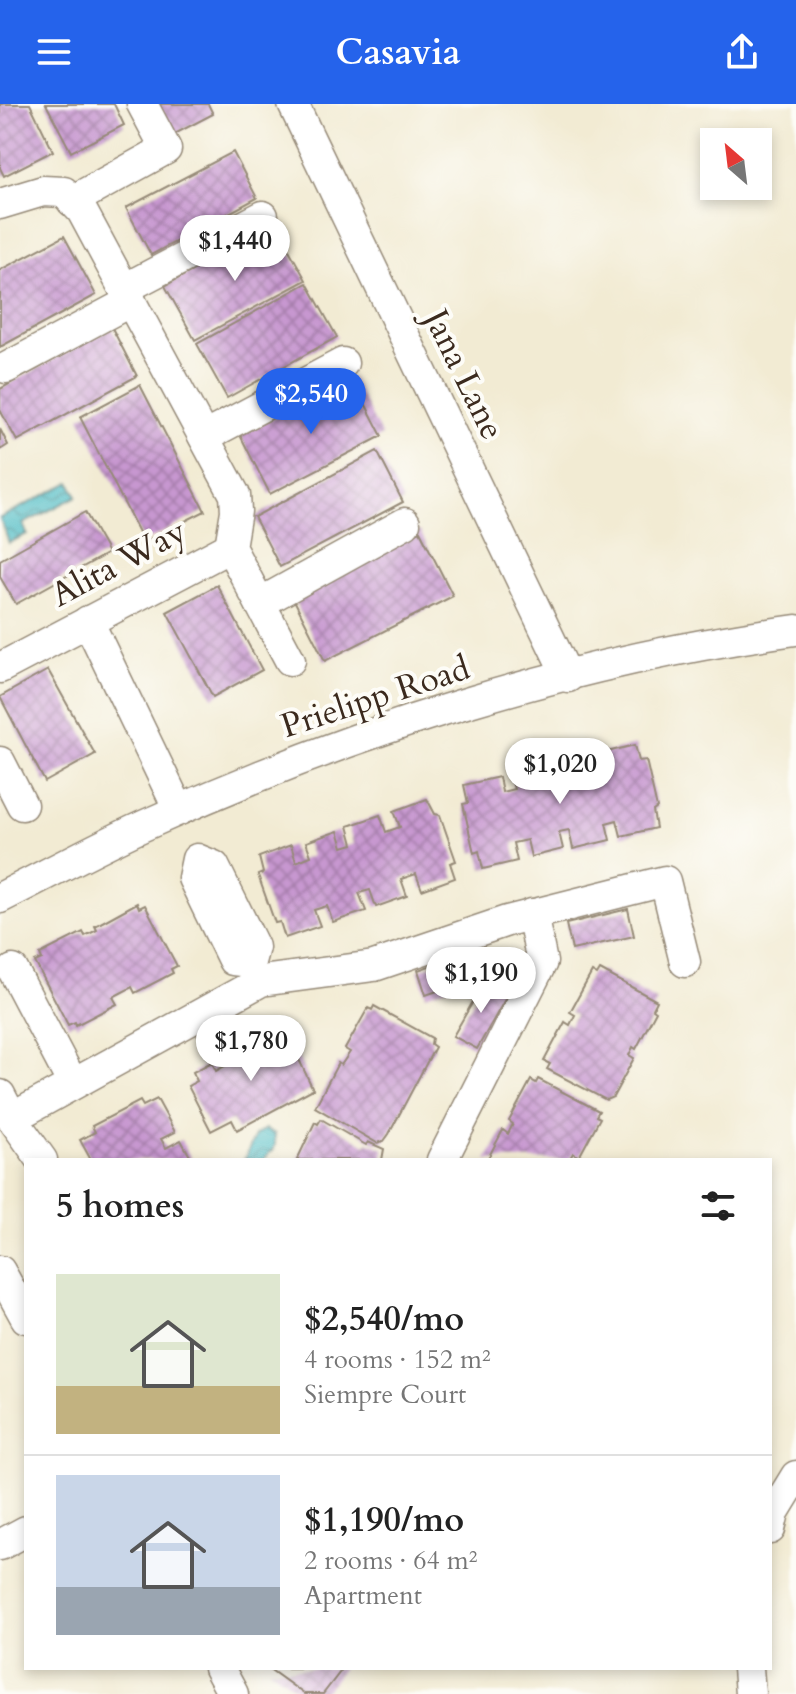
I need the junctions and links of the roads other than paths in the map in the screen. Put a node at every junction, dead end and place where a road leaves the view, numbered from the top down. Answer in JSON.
{"nodes":[{"id":1,"x":142,"y":104,"type":"edge"},
{"id":2,"x":293,"y":104,"type":"edge"},
{"id":3,"x":68,"y":196,"type":"junction"},
{"id":4,"x":0,"y":204,"type":"edge"},
{"id":5,"x":263,"y":216,"type":"dead end"},
{"id":6,"x":127,"y":295,"type":"junction"},
{"id":7,"x":343,"y":363,"type":"dead end"},
{"id":8,"x":6,"y":368,"type":"dead end"},
{"id":9,"x":204,"y":437,"type":"junction"},
{"id":10,"x":405,"y":523,"type":"dead end"},
{"id":11,"x":230,"y":547,"type":"junction"},
{"id":12,"x":260,"y":603,"type":"junction"},
{"id":13,"x":88,"y":621,"type":"junction"},
{"id":14,"x":796,"y":630,"type":"edge"},
{"id":15,"x":290,"y":660,"type":"dead end"},
{"id":16,"x":0,"y":668,"type":"edge"},
{"id":17,"x":568,"y":677,"type":"junction"},
{"id":18,"x":0,"y":762,"type":"edge"},
{"id":19,"x":22,"y":805,"type":"dead end"},
{"id":20,"x":176,"y":811,"type":"junction"},
{"id":21,"x":0,"y":898,"type":"edge"},
{"id":22,"x":532,"y":914,"type":"junction"},
{"id":23,"x":685,"y":962,"type":"dead end"},
{"id":24,"x":13,"y":970,"type":"dead end"},
{"id":25,"x":255,"y":972,"type":"junction"},
{"id":26,"x":73,"y":1084,"type":"junction"},
{"id":27,"x":6,"y":1107,"type":"edge"},
{"id":28,"x":41,"y":1158,"type":"edge"},
{"id":29,"x":443,"y":1158,"type":"edge"},
{"id":30,"x":0,"y":1271,"type":"edge"},
{"id":31,"x":24,"y":1314,"type":"edge"},
{"id":32,"x":796,"y":1476,"type":"edge"},
{"id":33,"x":772,"y":1520,"type":"edge"},
{"id":34,"x":24,"y":1532,"type":"edge"},
{"id":35,"x":0,"y":1545,"type":"edge"},
{"id":36,"x":220,"y":1670,"type":"edge"},
{"id":37,"x":748,"y":1670,"type":"edge"},
{"id":38,"x":233,"y":1694,"type":"edge"},
{"id":39,"x":750,"y":1694,"type":"edge"}],
"edges":[{"from":1,"to":3,"type":"street"},
{"from":2,"to":17,"type":"street","name":"Jana Lane"},
{"from":3,"to":4,"type":"street"},
{"from":3,"to":6,"type":"street"},
{"from":5,"to":6,"type":"street"},
{"from":6,"to":8,"type":"street"},
{"from":6,"to":9,"type":"street"},
{"from":7,"to":9,"type":"street"},
{"from":9,"to":11,"type":"street"},
{"from":10,"to":12,"type":"street"},
{"from":11,"to":12,"type":"street"},
{"from":11,"to":13,"type":"street","name":"Alita Way"},
{"from":12,"to":15,"type":"street"},
{"from":13,"to":16,"type":"street","name":"Alita Way"},
{"from":13,"to":20,"type":"street"},
{"from":14,"to":17,"type":"street","name":"Prielipp Road"},
{"from":17,"to":20,"type":"street","name":"Prielipp Road"},
{"from":18,"to":19,"type":"street"},
{"from":20,"to":21,"type":"street","name":"Prielipp Road"},
{"from":20,"to":25,"type":"street"},
{"from":22,"to":23,"type":"street"},
{"from":22,"to":25,"type":"street"},
{"from":22,"to":29,"type":"street"},
{"from":24,"to":26,"type":"street"},
{"from":25,"to":26,"type":"street"},
{"from":26,"to":27,"type":"street"},
{"from":27,"to":28,"type":"street"},
{"from":30,"to":31,"type":"street"},
{"from":32,"to":33,"type":"street"},
{"from":34,"to":35,"type":"street"},
{"from":36,"to":38,"type":"street"},
{"from":37,"to":39,"type":"street"}]}
